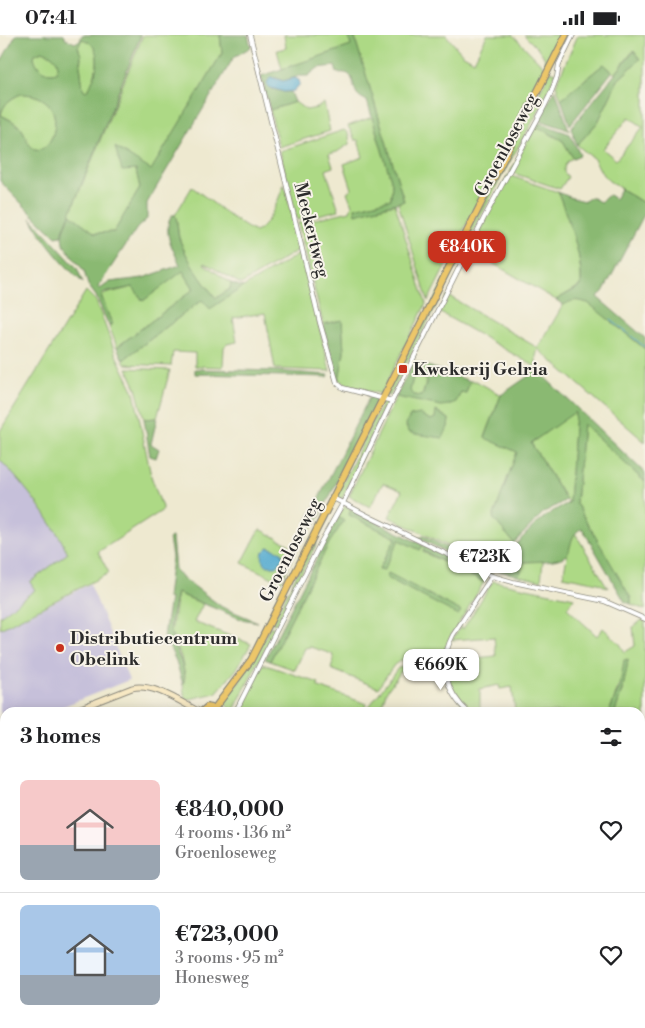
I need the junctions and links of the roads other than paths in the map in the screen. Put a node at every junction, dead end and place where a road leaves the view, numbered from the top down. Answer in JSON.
{"nodes":[{"id":1,"x":250,"y":35,"type":"edge"},
{"id":2,"x":566,"y":35,"type":"edge"},
{"id":3,"x":572,"y":35,"type":"edge"},
{"id":4,"x":383,"y":398,"type":"junction"},
{"id":5,"x":392,"y":401,"type":"junction"},
{"id":6,"x":333,"y":498,"type":"junction"},
{"id":7,"x":343,"y":503,"type":"junction"},
{"id":8,"x":492,"y":576,"type":"junction"},
{"id":9,"x":645,"y":619,"type":"edge"},
{"id":10,"x":83,"y":707,"type":"edge"},
{"id":11,"x":190,"y":707,"type":"edge"},
{"id":12,"x":218,"y":707,"type":"edge"},
{"id":13,"x":237,"y":707,"type":"edge"},
{"id":14,"x":463,"y":707,"type":"edge"}],
"edges":[{"from":1,"to":4,"type":"street","name":"Meekertweg"},
{"from":2,"to":4,"type":"main road","name":"Groenloseweg"},
{"from":3,"to":5,"type":"street","name":"Groenloseweg"},
{"from":4,"to":5,"type":"street"},
{"from":4,"to":6,"type":"main road","name":"Groenloseweg"},
{"from":5,"to":7,"type":"street","name":"Groenloseweg"},
{"from":6,"to":7,"type":"street"},
{"from":6,"to":12,"type":"main road","name":"Groenloseweg"},
{"from":7,"to":8,"type":"street"},
{"from":7,"to":13,"type":"street","name":"Groenloseweg"},
{"from":8,"to":9,"type":"street"},
{"from":8,"to":14,"type":"street"},
{"from":10,"to":11,"type":"street"}]}
